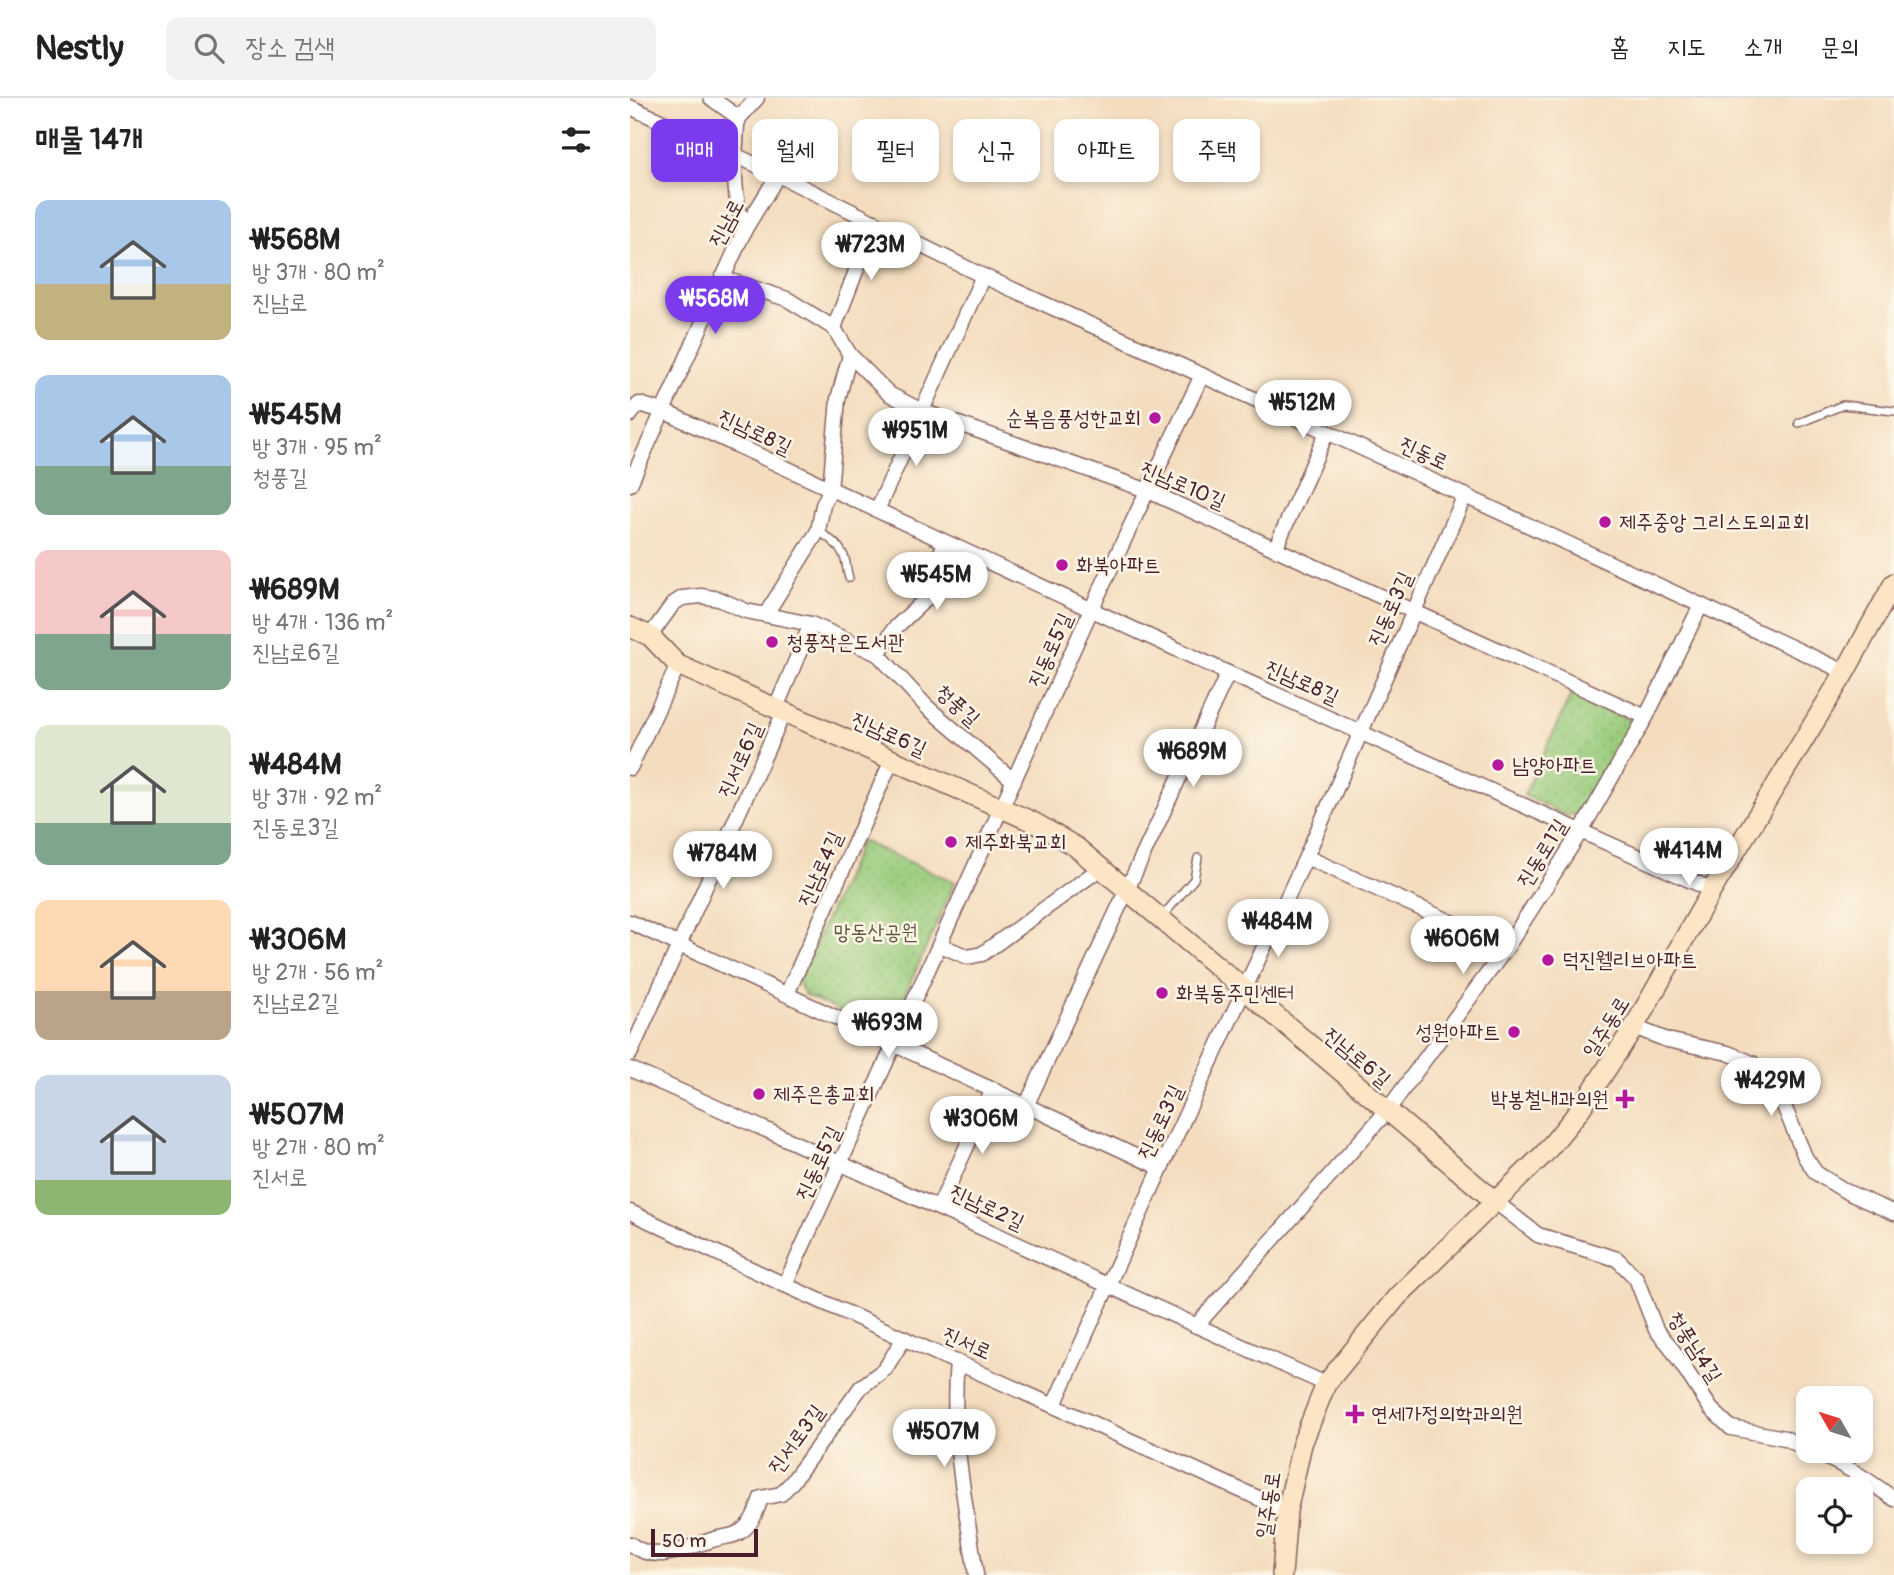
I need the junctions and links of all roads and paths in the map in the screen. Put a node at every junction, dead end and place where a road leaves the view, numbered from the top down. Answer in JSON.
{"nodes":[{"id":1,"x":711,"y":98,"type":"edge"},
{"id":2,"x":757,"y":98,"type":"edge"},
{"id":3,"x":630,"y":107,"type":"edge"},
{"id":4,"x":740,"y":118,"type":"junction"},
{"id":5,"x":656,"y":119,"type":"edge"},
{"id":6,"x":738,"y":136,"type":"edge"},
{"id":7,"x":735,"y":182,"type":"edge"},
{"id":8,"x":773,"y":182,"type":"edge"},
{"id":9,"x":794,"y":182,"type":"edge"},
{"id":10,"x":876,"y":222,"type":"junction"},
{"id":11,"x":745,"y":229,"type":"junction"},
{"id":12,"x":983,"y":276,"type":"junction"},
{"id":13,"x":722,"y":278,"type":"junction"},
{"id":14,"x":834,"y":328,"type":"junction"},
{"id":15,"x":850,"y":355,"type":"junction"},
{"id":16,"x":1202,"y":375,"type":"junction"},
{"id":17,"x":663,"y":411,"type":"junction"},
{"id":18,"x":922,"y":411,"type":"junction"},
{"id":19,"x":1894,"y":411,"type":"edge"},
{"id":20,"x":630,"y":415,"type":"edge"},
{"id":21,"x":1799,"y":423,"type":"dead end"},
{"id":22,"x":1327,"y":432,"type":"junction"},
{"id":23,"x":630,"y":484,"type":"edge"},
{"id":24,"x":830,"y":490,"type":"junction"},
{"id":25,"x":1146,"y":490,"type":"junction"},
{"id":26,"x":1465,"y":495,"type":"junction"},
{"id":27,"x":877,"y":510,"type":"junction"},
{"id":28,"x":818,"y":531,"type":"junction"},
{"id":29,"x":945,"y":543,"type":"junction"},
{"id":30,"x":1275,"y":549,"type":"junction"},
{"id":31,"x":849,"y":578,"type":"dead end"},
{"id":32,"x":1894,"y":583,"type":"edge"},
{"id":33,"x":1701,"y":605,"type":"junction"},
{"id":34,"x":1091,"y":610,"type":"junction"},
{"id":35,"x":1412,"y":611,"type":"junction"},
{"id":36,"x":766,"y":614,"type":"junction"},
{"id":37,"x":811,"y":624,"type":"junction"},
{"id":38,"x":630,"y":627,"type":"edge"},
{"id":39,"x":650,"y":636,"type":"junction"},
{"id":40,"x":878,"y":654,"type":"junction"},
{"id":41,"x":678,"y":665,"type":"junction"},
{"id":42,"x":1845,"y":672,"type":"junction"},
{"id":43,"x":1228,"y":673,"type":"junction"},
{"id":44,"x":780,"y":710,"type":"junction"},
{"id":45,"x":1646,"y":718,"type":"junction"},
{"id":46,"x":1361,"y":730,"type":"junction"},
{"id":47,"x":892,"y":760,"type":"junction"},
{"id":48,"x":630,"y":768,"type":"edge"},
{"id":49,"x":1014,"y":781,"type":"junction"},
{"id":50,"x":1002,"y":808,"type":"junction"},
{"id":51,"x":1581,"y":831,"type":"junction"},
{"id":52,"x":1306,"y":857,"type":"junction"},
{"id":53,"x":1198,"y":858,"type":"dead end"},
{"id":54,"x":1101,"y":868,"type":"junction"},
{"id":55,"x":1126,"y":890,"type":"junction"},
{"id":56,"x":1712,"y":890,"type":"junction"},
{"id":57,"x":1161,"y":919,"type":"junction"},
{"id":58,"x":630,"y":922,"type":"edge"},
{"id":59,"x":680,"y":945,"type":"junction"},
{"id":60,"x":940,"y":945,"type":"junction"},
{"id":61,"x":1507,"y":947,"type":"junction"},
{"id":62,"x":1243,"y":990,"type":"junction"},
{"id":63,"x":787,"y":994,"type":"junction"},
{"id":64,"x":1634,"y":1027,"type":"junction"},
{"id":65,"x":895,"y":1044,"type":"junction"},
{"id":66,"x":630,"y":1054,"type":"edge"},
{"id":67,"x":630,"y":1069,"type":"edge"},
{"id":68,"x":993,"y":1089,"type":"junction"},
{"id":69,"x":1027,"y":1104,"type":"junction"},
{"id":70,"x":1387,"y":1111,"type":"junction"},
{"id":71,"x":842,"y":1162,"type":"junction"},
{"id":72,"x":1161,"y":1168,"type":"junction"},
{"id":73,"x":1497,"y":1203,"type":"junction"},
{"id":74,"x":939,"y":1207,"type":"junction"},
{"id":75,"x":630,"y":1212,"type":"edge"},
{"id":76,"x":1894,"y":1213,"type":"edge"},
{"id":77,"x":785,"y":1284,"type":"junction"},
{"id":78,"x":1108,"y":1287,"type":"junction"},
{"id":79,"x":1196,"y":1326,"type":"junction"},
{"id":80,"x":904,"y":1338,"type":"junction"},
{"id":81,"x":957,"y":1362,"type":"junction"},
{"id":82,"x":1326,"y":1384,"type":"junction"},
{"id":83,"x":1054,"y":1405,"type":"junction"},
{"id":84,"x":1796,"y":1444,"type":"edge"},
{"id":85,"x":1839,"y":1463,"type":"edge"},
{"id":86,"x":1894,"y":1499,"type":"edge"},
{"id":87,"x":1287,"y":1511,"type":"junction"},
{"id":88,"x":630,"y":1544,"type":"edge"},
{"id":89,"x":976,"y":1575,"type":"edge"},
{"id":90,"x":1282,"y":1575,"type":"edge"}],
"edges":[{"from":1,"to":4,"type":"street"},
{"from":2,"to":4,"type":"street"},
{"from":3,"to":5,"type":"street","name":"진동로"},
{"from":4,"to":6,"type":"street"},
{"from":7,"to":11,"type":"street"},
{"from":8,"to":11,"type":"street","name":"진남로"},
{"from":9,"to":10,"type":"street","name":"진동로"},
{"from":10,"to":12,"type":"street","name":"진동로"},
{"from":10,"to":14,"type":"street"},
{"from":11,"to":13,"type":"street","name":"진남로"},
{"from":12,"to":16,"type":"street","name":"진동로"},
{"from":12,"to":18,"type":"street"},
{"from":13,"to":14,"type":"street","name":"진남로10길"},
{"from":13,"to":17,"type":"street","name":"진남로"},
{"from":14,"to":15,"type":"street","name":"진남로10길"},
{"from":15,"to":18,"type":"street","name":"진남로10길"},
{"from":15,"to":24,"type":"street"},
{"from":16,"to":22,"type":"street","name":"진동로"},
{"from":16,"to":25,"type":"street","name":"진동로5길"},
{"from":17,"to":20,"type":"street"},
{"from":17,"to":23,"type":"street","name":"진남로"},
{"from":17,"to":24,"type":"street","name":"진남로8길"},
{"from":18,"to":25,"type":"street","name":"진남로10길"},
{"from":18,"to":27,"type":"street"},
{"from":19,"to":21,"type":"lane"},
{"from":22,"to":26,"type":"street","name":"진동로"},
{"from":22,"to":30,"type":"street"},
{"from":24,"to":27,"type":"street","name":"진남로8길"},
{"from":24,"to":28,"type":"street"},
{"from":25,"to":30,"type":"street","name":"진남로10길"},
{"from":25,"to":34,"type":"street","name":"진동로5길"},
{"from":26,"to":33,"type":"street","name":"진동로"},
{"from":26,"to":35,"type":"street","name":"진동로3길"},
{"from":27,"to":29,"type":"street","name":"진남로8길"},
{"from":28,"to":31,"type":"lane"},
{"from":28,"to":36,"type":"street"},
{"from":29,"to":34,"type":"street","name":"진남로8길"},
{"from":29,"to":40,"type":"street"},
{"from":30,"to":35,"type":"street","name":"진남로10길"},
{"from":32,"to":42,"type":"main road","name":"일주동로"},
{"from":33,"to":42,"type":"street","name":"진동로"},
{"from":33,"to":45,"type":"street","name":"진동로1길"},
{"from":34,"to":43,"type":"street","name":"진남로8길"},
{"from":34,"to":49,"type":"street","name":"진동로5길"},
{"from":35,"to":45,"type":"street","name":"진남로10길"},
{"from":35,"to":46,"type":"street","name":"진동로3길"},
{"from":36,"to":37,"type":"street","name":"청풍길"},
{"from":36,"to":39,"type":"street","name":"청풍길"},
{"from":37,"to":40,"type":"street","name":"청풍길"},
{"from":37,"to":44,"type":"street","name":"진서로6길"},
{"from":38,"to":39,"type":"main road","name":"진남로6길"},
{"from":39,"to":41,"type":"main road","name":"진남로6길"},
{"from":40,"to":49,"type":"street","name":"청풍길"},
{"from":41,"to":44,"type":"main road","name":"진남로6길"},
{"from":41,"to":48,"type":"street"},
{"from":42,"to":56,"type":"main road","name":"일주동로"},
{"from":43,"to":46,"type":"street","name":"진남로8길"},
{"from":43,"to":55,"type":"street"},
{"from":44,"to":47,"type":"main road","name":"진남로6길"},
{"from":44,"to":59,"type":"street","name":"진서로6길"},
{"from":45,"to":51,"type":"street","name":"진동로1길"},
{"from":46,"to":51,"type":"street","name":"진남로8길"},
{"from":46,"to":52,"type":"street","name":"진동로3길"},
{"from":47,"to":50,"type":"main road","name":"진남로6길"},
{"from":47,"to":63,"type":"street","name":"진남로4길"},
{"from":49,"to":50,"type":"street","name":"진동로5길"},
{"from":50,"to":54,"type":"main road","name":"진남로6길"},
{"from":50,"to":60,"type":"street","name":"진동로5길"},
{"from":51,"to":56,"type":"street","name":"진남로8길"},
{"from":51,"to":61,"type":"street","name":"진동로1길"},
{"from":52,"to":61,"type":"street"},
{"from":52,"to":62,"type":"street","name":"진동로3길"},
{"from":53,"to":57,"type":"lane"},
{"from":54,"to":55,"type":"main road","name":"진남로6길"},
{"from":54,"to":60,"type":"street"},
{"from":55,"to":57,"type":"main road","name":"진남로6길"},
{"from":55,"to":69,"type":"street"},
{"from":56,"to":64,"type":"main road","name":"일주동로"},
{"from":57,"to":62,"type":"main road","name":"진남로6길"},
{"from":58,"to":59,"type":"street"},
{"from":59,"to":63,"type":"street"},
{"from":59,"to":66,"type":"street","name":"진서로6길"},
{"from":60,"to":65,"type":"street","name":"진동로5길"},
{"from":61,"to":70,"type":"street","name":"진동로1길"},
{"from":62,"to":70,"type":"main road","name":"진남로6길"},
{"from":62,"to":72,"type":"street","name":"진동로3길"},
{"from":63,"to":65,"type":"street"},
{"from":64,"to":73,"type":"main road","name":"일주동로"},
{"from":64,"to":76,"type":"street"},
{"from":65,"to":68,"type":"street"},
{"from":65,"to":71,"type":"street","name":"진동로5길"},
{"from":67,"to":71,"type":"street","name":"진남로2길"},
{"from":68,"to":69,"type":"street"},
{"from":68,"to":74,"type":"street"},
{"from":69,"to":72,"type":"street"},
{"from":70,"to":73,"type":"main road","name":"진남로6길"},
{"from":70,"to":79,"type":"street","name":"진동로1길"},
{"from":71,"to":74,"type":"street","name":"진남로2길"},
{"from":71,"to":77,"type":"street","name":"진동로5길"},
{"from":72,"to":78,"type":"street","name":"진동로3길"},
{"from":73,"to":82,"type":"main road","name":"일주동로"},
{"from":73,"to":84,"type":"street","name":"청풍남4길"},
{"from":74,"to":78,"type":"street","name":"진남로2길"},
{"from":75,"to":77,"type":"street","name":"진서로"},
{"from":77,"to":80,"type":"street","name":"진서로"},
{"from":78,"to":79,"type":"street","name":"진남로2길"},
{"from":78,"to":83,"type":"street","name":"진동로3길"},
{"from":79,"to":82,"type":"street","name":"진남로2길"},
{"from":80,"to":81,"type":"street","name":"진서로"},
{"from":80,"to":88,"type":"street","name":"진서로3길"},
{"from":81,"to":83,"type":"street","name":"진서로"},
{"from":81,"to":89,"type":"street"},
{"from":82,"to":87,"type":"main road","name":"일주동로"},
{"from":83,"to":87,"type":"street","name":"진서로"},
{"from":85,"to":86,"type":"street","name":"청풍남4길"},
{"from":87,"to":90,"type":"main road","name":"일주동로"}]}
